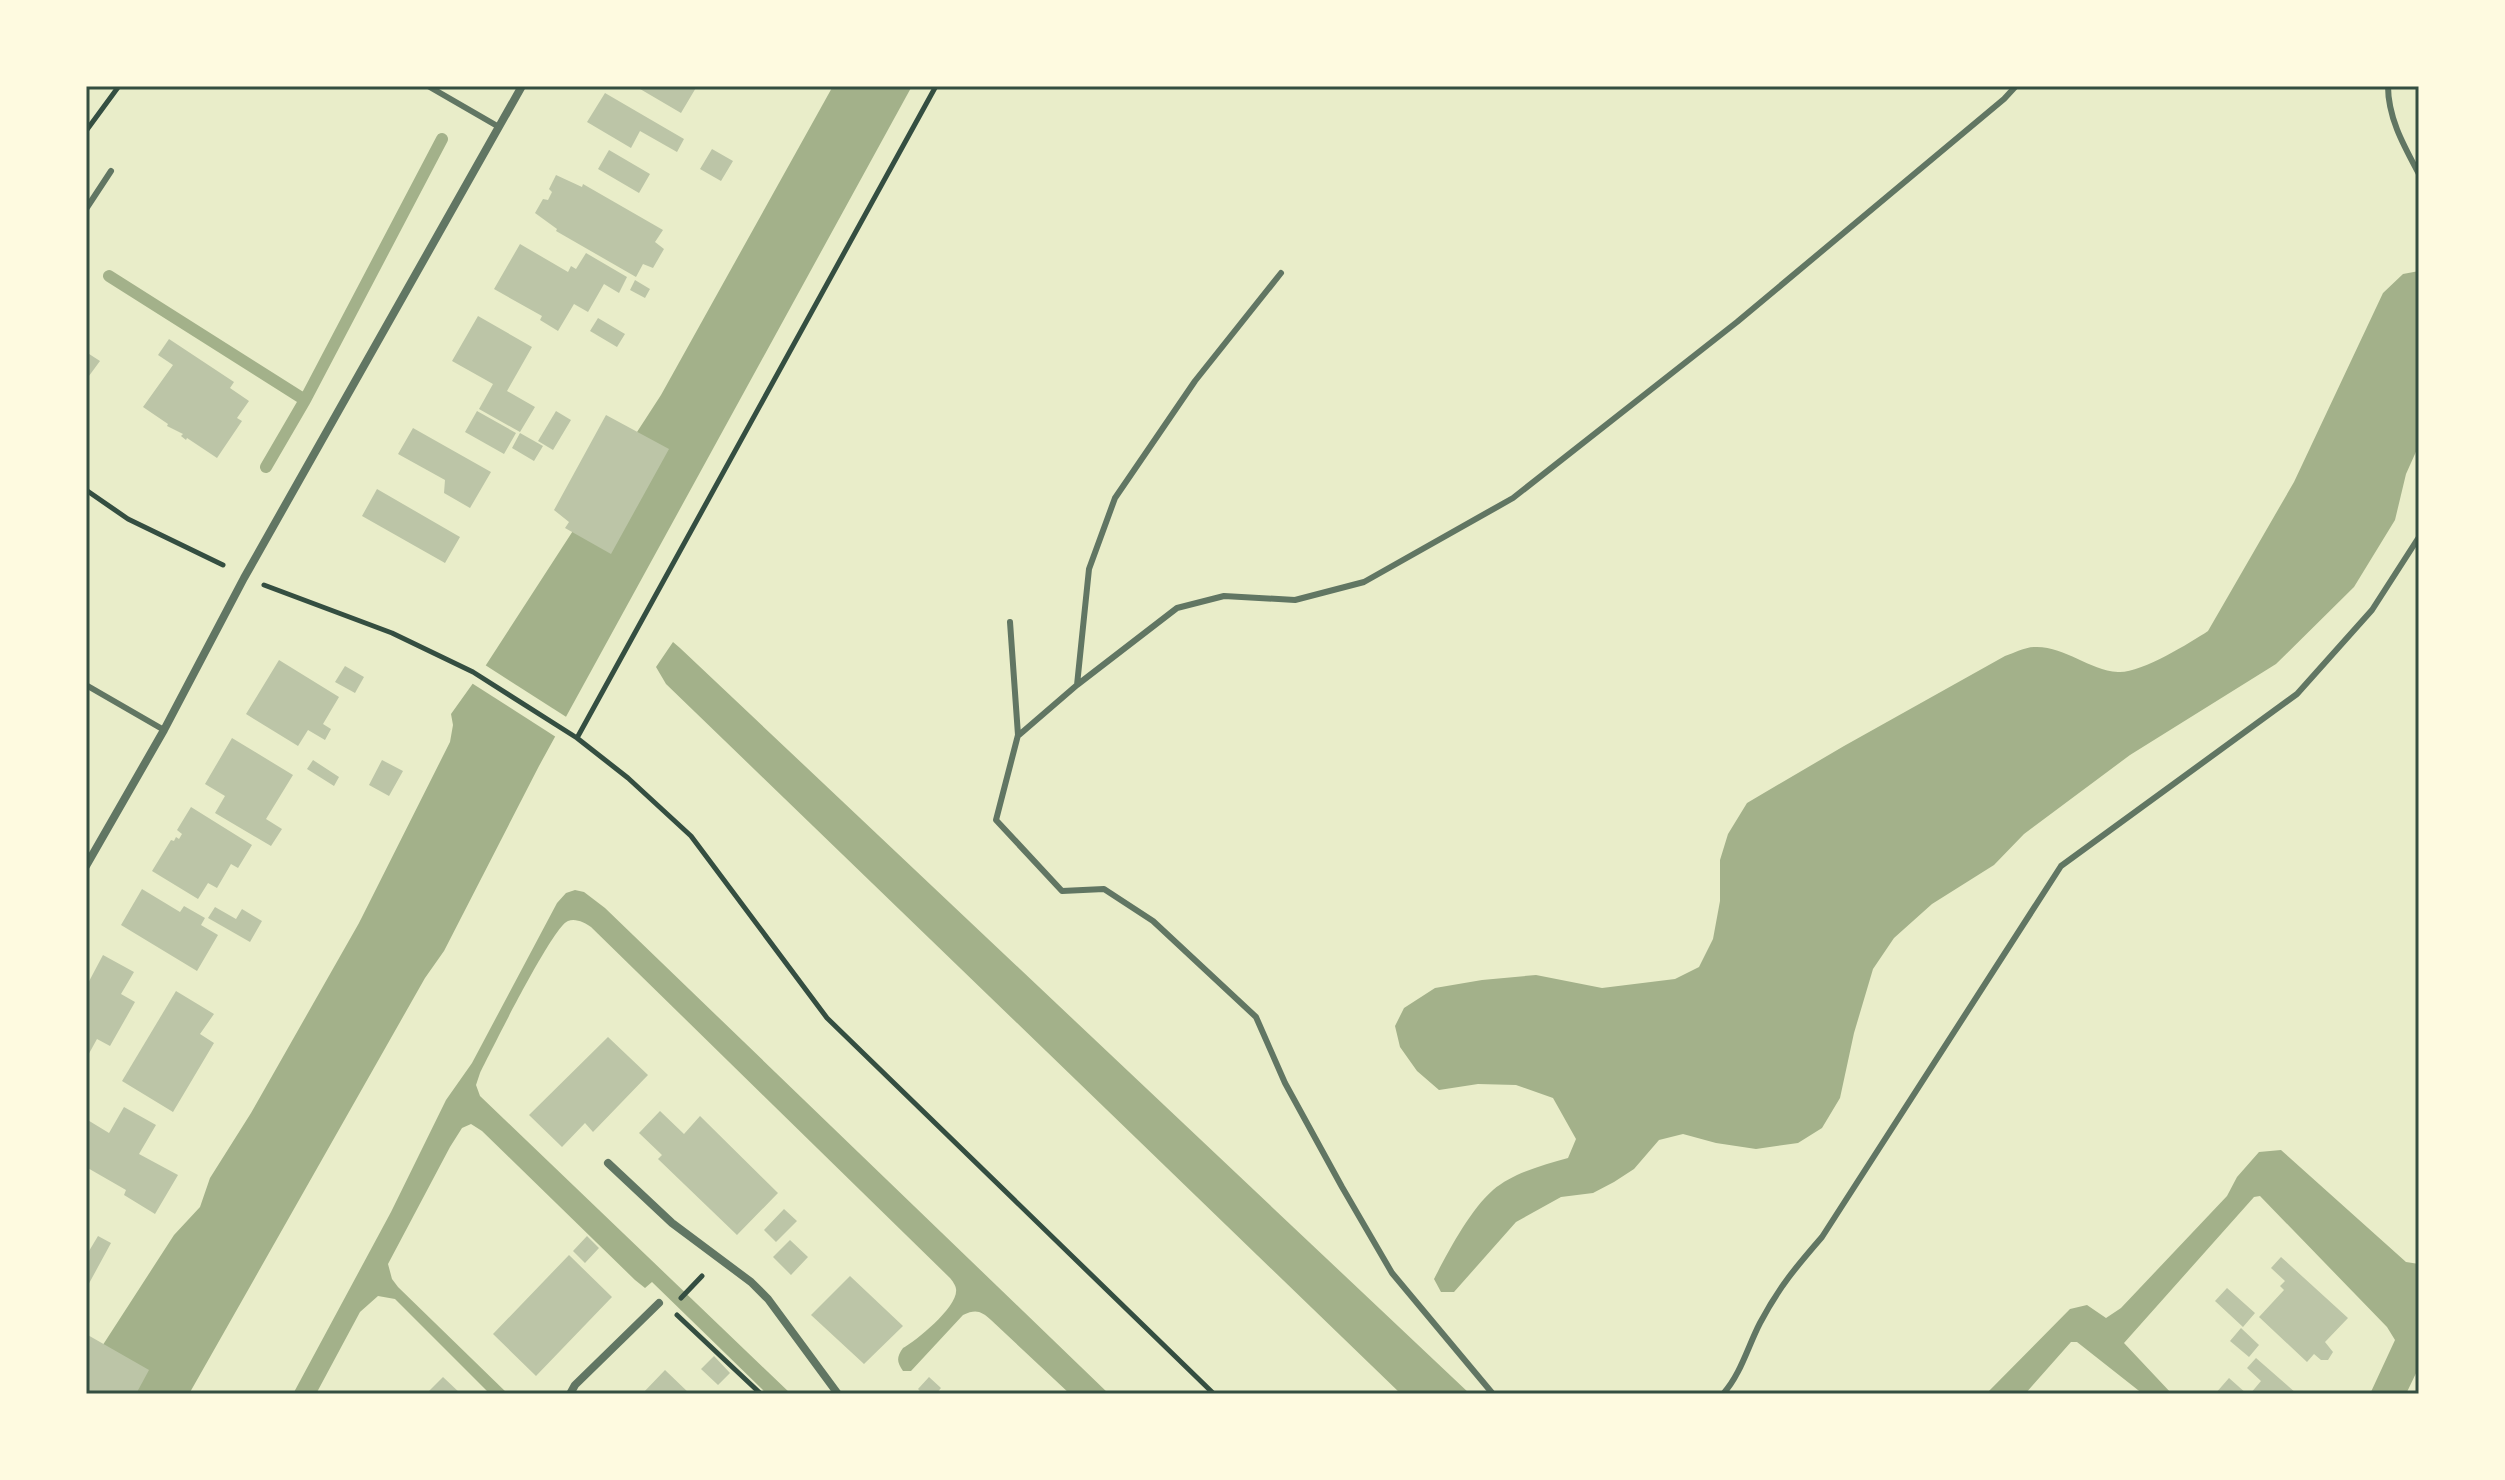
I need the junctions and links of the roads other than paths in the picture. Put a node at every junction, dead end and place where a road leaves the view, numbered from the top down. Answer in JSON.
{"nodes":[{"id":1,"x":428,"y":86,"type":"edge"},
{"id":2,"x":522,"y":86,"type":"edge"},
{"id":3,"x":2016,"y":86,"type":"edge"},
{"id":4,"x":2388,"y":86,"type":"edge"},
{"id":5,"x":499,"y":127,"type":"junction"},
{"id":6,"x":111,"y":171,"type":"dead end"},
{"id":7,"x":2419,"y":174,"type":"edge"},
{"id":8,"x":86,"y":209,"type":"edge"},
{"id":9,"x":1281,"y":273,"type":"dead end"},
{"id":10,"x":2419,"y":537,"type":"edge"},
{"id":11,"x":1010,"y":622,"type":"dead end"},
{"id":12,"x":86,"y":685,"type":"edge"},
{"id":13,"x":1077,"y":685,"type":"junction"},
{"id":14,"x":164,"y":730,"type":"junction"},
{"id":15,"x":1018,"y":735,"type":"junction"},
{"id":16,"x":86,"y":866,"type":"edge"},
{"id":17,"x":608,"y":1163,"type":"dead end"},
{"id":18,"x":659,"y":1303,"type":"dead end"},
{"id":19,"x":570,"y":1394,"type":"edge"},
{"id":20,"x":838,"y":1394,"type":"edge"},
{"id":21,"x":1493,"y":1394,"type":"edge"},
{"id":22,"x":1723,"y":1394,"type":"edge"}],
"edges":[{"from":1,"to":5,"type":"lane"},
{"from":2,"to":5,"type":"street"},
{"from":3,"to":13,"type":"lane"},
{"from":4,"to":7,"type":"lane"},
{"from":5,"to":14,"type":"street"},
{"from":6,"to":8,"type":"lane"},
{"from":9,"to":13,"type":"lane"},
{"from":10,"to":22,"type":"lane"},
{"from":11,"to":15,"type":"lane"},
{"from":12,"to":14,"type":"lane"},
{"from":13,"to":15,"type":"lane"},
{"from":14,"to":16,"type":"street"},
{"from":15,"to":21,"type":"lane"},
{"from":17,"to":20,"type":"street"},
{"from":18,"to":19,"type":"street"}]}
